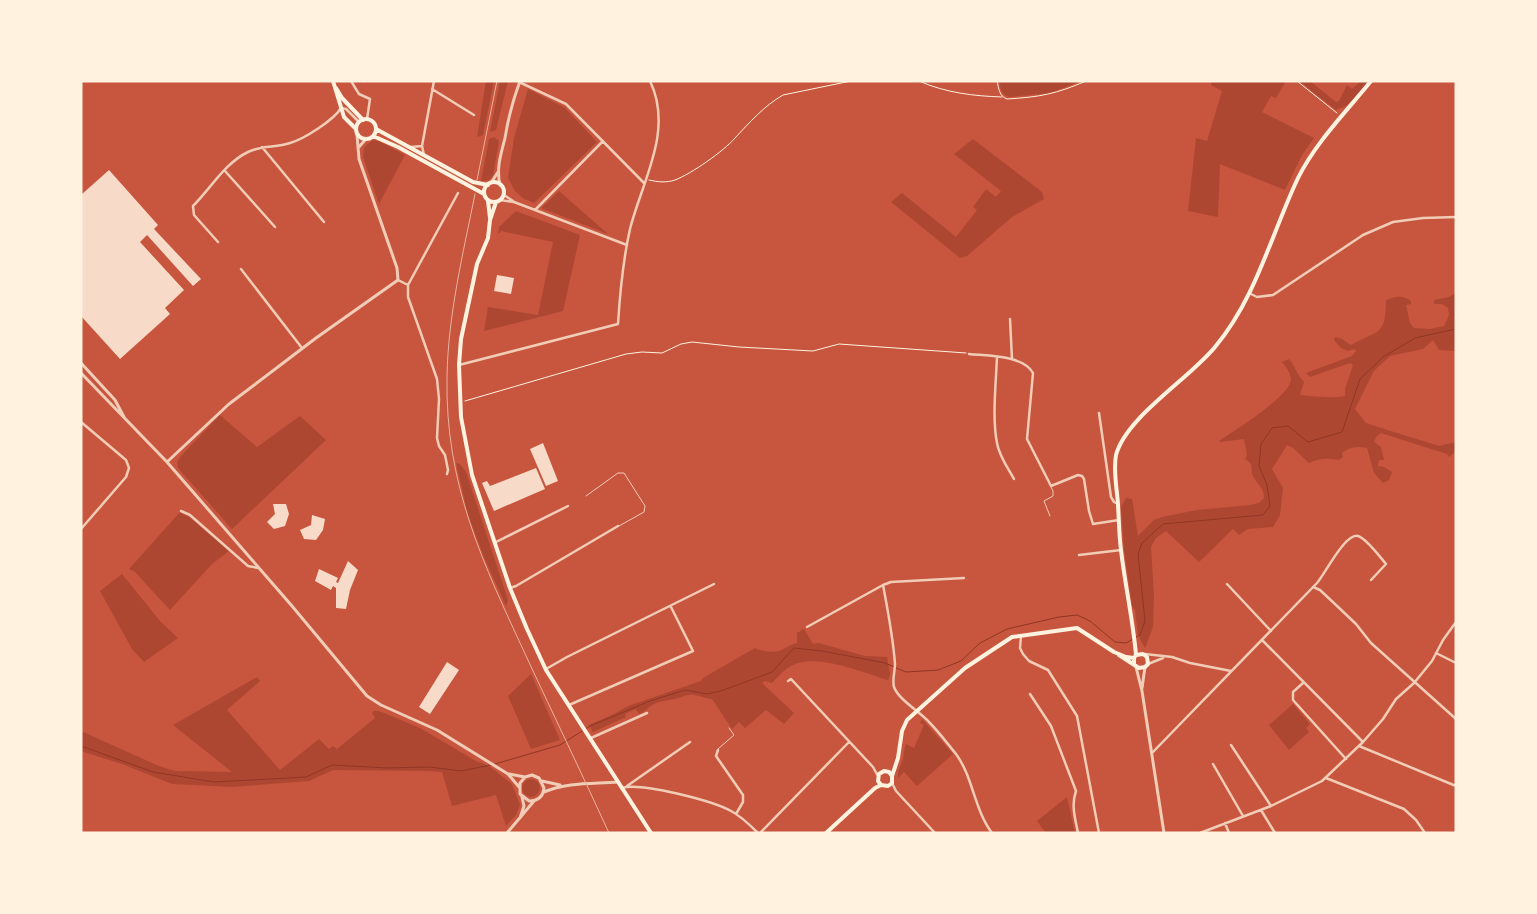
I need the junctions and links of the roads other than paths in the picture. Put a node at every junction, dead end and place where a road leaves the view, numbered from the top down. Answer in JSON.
{"nodes":[{"id":1,"x":333,"y":81,"type":"edge"},
{"id":2,"x":351,"y":81,"type":"edge"},
{"id":3,"x":434,"y":81,"type":"edge"},
{"id":4,"x":650,"y":81,"type":"edge"},
{"id":5,"x":1371,"y":81,"type":"edge"},
{"id":6,"x":519,"y":82,"type":"edge"},
{"id":7,"x":335,"y":86,"type":"junction"},
{"id":8,"x":432,"y":89,"type":"junction"},
{"id":9,"x":341,"y":108,"type":"junction"},
{"id":10,"x":474,"y":115,"type":"dead end"},
{"id":11,"x":363,"y":120,"type":"junction"},
{"id":12,"x":356,"y":129,"type":"junction"},
{"id":13,"x":376,"y":129,"type":"junction"},
{"id":14,"x":358,"y":135,"type":"junction"},
{"id":15,"x":373,"y":136,"type":"junction"},
{"id":16,"x":366,"y":139,"type":"junction"},
{"id":17,"x":603,"y":141,"type":"junction"},
{"id":18,"x":422,"y":146,"type":"junction"},
{"id":19,"x":262,"y":147,"type":"junction"},
{"id":20,"x":410,"y":148,"type":"junction"},
{"id":21,"x":358,"y":149,"type":"junction"},
{"id":22,"x":425,"y":156,"type":"junction"},
{"id":23,"x":224,"y":171,"type":"junction"},
{"id":24,"x":498,"y":171,"type":"junction"},
{"id":25,"x":645,"y":181,"type":"junction"},
{"id":26,"x":489,"y":184,"type":"junction"},
{"id":27,"x":500,"y":184,"type":"junction"},
{"id":28,"x":458,"y":193,"type":"dead end"},
{"id":29,"x":484,"y":194,"type":"junction"},
{"id":30,"x":504,"y":195,"type":"junction"},
{"id":31,"x":488,"y":201,"type":"junction"},
{"id":32,"x":498,"y":201,"type":"junction"},
{"id":33,"x":514,"y":202,"type":"junction"},
{"id":34,"x":534,"y":210,"type":"junction"},
{"id":35,"x":1456,"y":217,"type":"edge"},
{"id":36,"x":490,"y":220,"type":"junction"},
{"id":37,"x":324,"y":222,"type":"dead end"},
{"id":38,"x":275,"y":227,"type":"dead end"},
{"id":39,"x":218,"y":242,"type":"dead end"},
{"id":40,"x":627,"y":245,"type":"junction"},
{"id":41,"x":241,"y":269,"type":"dead end"},
{"id":42,"x":398,"y":280,"type":"junction"},
{"id":43,"x":408,"y":285,"type":"junction"},
{"id":44,"x":1249,"y":293,"type":"junction"},
{"id":45,"x":1010,"y":319,"type":"dead end"},
{"id":46,"x":302,"y":348,"type":"junction"},
{"id":47,"x":969,"y":354,"type":"road end"},
{"id":48,"x":997,"y":357,"type":"junction"},
{"id":49,"x":1012,"y":359,"type":"junction"},
{"id":50,"x":81,"y":363,"type":"edge"},
{"id":51,"x":459,"y":365,"type":"junction"},
{"id":52,"x":81,"y":373,"type":"edge"},
{"id":53,"x":1099,"y":413,"type":"dead end"},
{"id":54,"x":125,"y":420,"type":"junction"},
{"id":55,"x":81,"y":422,"type":"edge"},
{"id":56,"x":166,"y":462,"type":"junction"},
{"id":57,"x":447,"y":474,"type":"dead end"},
{"id":58,"x":1014,"y":479,"type":"dead end"},
{"id":59,"x":1051,"y":486,"type":"junction"},
{"id":60,"x":586,"y":496,"type":"dead end"},
{"id":61,"x":1118,"y":504,"type":"junction"},
{"id":62,"x":568,"y":506,"type":"dead end"},
{"id":63,"x":182,"y":511,"type":"dead end"},
{"id":64,"x":1050,"y":516,"type":"dead end"},
{"id":65,"x":1119,"y":520,"type":"junction"},
{"id":66,"x":618,"y":526,"type":"joint"},
{"id":67,"x":81,"y":530,"type":"edge"},
{"id":68,"x":494,"y":543,"type":"junction"},
{"id":69,"x":1121,"y":550,"type":"junction"},
{"id":70,"x":1079,"y":555,"type":"dead end"},
{"id":71,"x":260,"y":569,"type":"junction"},
{"id":72,"x":964,"y":578,"type":"dead end"},
{"id":73,"x":1371,"y":580,"type":"dead end"},
{"id":74,"x":714,"y":584,"type":"dead end"},
{"id":75,"x":1227,"y":584,"type":"dead end"},
{"id":76,"x":883,"y":585,"type":"junction"},
{"id":77,"x":1313,"y":587,"type":"junction"},
{"id":78,"x":510,"y":588,"type":"junction"},
{"id":79,"x":671,"y":606,"type":"junction"},
{"id":80,"x":1456,"y":622,"type":"edge"},
{"id":81,"x":807,"y":627,"type":"dead end"},
{"id":82,"x":1271,"y":631,"type":"junction"},
{"id":83,"x":1021,"y":636,"type":"junction"},
{"id":84,"x":1262,"y":640,"type":"junction"},
{"id":85,"x":1137,"y":647,"type":"junction"},
{"id":86,"x":1114,"y":652,"type":"junction"},
{"id":87,"x":1436,"y":653,"type":"junction"},
{"id":88,"x":1144,"y":654,"type":"junction"},
{"id":89,"x":1135,"y":656,"type":"junction"},
{"id":90,"x":1166,"y":657,"type":"junction"},
{"id":91,"x":1456,"y":663,"type":"edge"},
{"id":92,"x":1135,"y":666,"type":"junction"},
{"id":93,"x":1147,"y":666,"type":"junction"},
{"id":94,"x":546,"y":670,"type":"junction"},
{"id":95,"x":1231,"y":671,"type":"junction"},
{"id":96,"x":788,"y":681,"type":"dead end"},
{"id":97,"x":1303,"y":682,"type":"junction"},
{"id":98,"x":1414,"y":683,"type":"junction"},
{"id":99,"x":1142,"y":691,"type":"junction"},
{"id":100,"x":1030,"y":694,"type":"dead end"},
{"id":101,"x":568,"y":705,"type":"junction"},
{"id":102,"x":917,"y":710,"type":"junction"},
{"id":103,"x":647,"y":713,"type":"dead end"},
{"id":104,"x":1456,"y":719,"type":"edge"},
{"id":105,"x":729,"y":728,"type":"dead end"},
{"id":106,"x":589,"y":738,"type":"junction"},
{"id":107,"x":690,"y":742,"type":"dead end"},
{"id":108,"x":849,"y":742,"type":"junction"},
{"id":109,"x":1363,"y":742,"type":"junction"},
{"id":110,"x":1231,"y":745,"type":"dead end"},
{"id":111,"x":1359,"y":746,"type":"junction"},
{"id":112,"x":718,"y":750,"type":"joint"},
{"id":113,"x":1152,"y":753,"type":"junction"},
{"id":114,"x":1346,"y":759,"type":"junction"},
{"id":115,"x":1213,"y":764,"type":"dead end"},
{"id":116,"x":872,"y":767,"type":"junction"},
{"id":117,"x":888,"y":773,"type":"junction"},
{"id":118,"x":508,"y":774,"type":"junction"},
{"id":119,"x":525,"y":777,"type":"junction"},
{"id":120,"x":1326,"y":778,"type":"junction"},
{"id":121,"x":542,"y":781,"type":"junction"},
{"id":122,"x":879,"y":781,"type":"junction"},
{"id":123,"x":618,"y":782,"type":"junction"},
{"id":124,"x":890,"y":784,"type":"junction"},
{"id":125,"x":563,"y":785,"type":"junction"},
{"id":126,"x":627,"y":786,"type":"junction"},
{"id":127,"x":1456,"y":786,"type":"edge"},
{"id":128,"x":518,"y":787,"type":"junction"},
{"id":129,"x":622,"y":788,"type":"junction"},
{"id":130,"x":544,"y":792,"type":"junction"},
{"id":131,"x":522,"y":797,"type":"junction"},
{"id":132,"x":534,"y":801,"type":"junction"},
{"id":133,"x":1271,"y":806,"type":"junction"},
{"id":134,"x":1261,"y":810,"type":"junction"},
{"id":135,"x":736,"y":814,"type":"junction"},
{"id":136,"x":1243,"y":816,"type":"junction"},
{"id":137,"x":520,"y":818,"type":"junction"},
{"id":138,"x":1225,"y":823,"type":"junction"},
{"id":139,"x":507,"y":833,"type":"edge"},
{"id":140,"x":650,"y":833,"type":"edge"},
{"id":141,"x":759,"y":833,"type":"edge"},
{"id":142,"x":826,"y":833,"type":"edge"},
{"id":143,"x":935,"y":833,"type":"edge"},
{"id":144,"x":992,"y":833,"type":"edge"},
{"id":145,"x":1078,"y":833,"type":"edge"},
{"id":146,"x":1099,"y":833,"type":"edge"},
{"id":147,"x":1164,"y":833,"type":"edge"},
{"id":148,"x":1200,"y":833,"type":"edge"},
{"id":149,"x":1229,"y":833,"type":"edge"},
{"id":150,"x":1275,"y":833,"type":"edge"},
{"id":151,"x":1425,"y":833,"type":"edge"}],
"edges":[{"from":1,"to":7,"type":"main road"},
{"from":2,"to":11,"type":"street"},
{"from":3,"to":8,"type":"street"},
{"from":4,"to":25,"type":"street"},
{"from":5,"to":44,"type":"main road"},
{"from":6,"to":17,"type":"street"},
{"from":6,"to":24,"type":"street"},
{"from":7,"to":9,"type":"main road"},
{"from":7,"to":11,"type":"main road"},
{"from":8,"to":10,"type":"street"},
{"from":8,"to":18,"type":"street"},
{"from":9,"to":11,"type":"street"},
{"from":9,"to":12,"type":"main road"},
{"from":9,"to":19,"type":"street"},
{"from":11,"to":12,"type":"main road"},
{"from":11,"to":13,"type":"main road"},
{"from":12,"to":14,"type":"main road"},
{"from":13,"to":15,"type":"main road"},
{"from":13,"to":20,"type":"main road"},
{"from":14,"to":16,"type":"main road"},
{"from":14,"to":21,"type":"street"},
{"from":15,"to":16,"type":"main road"},
{"from":15,"to":29,"type":"main road"},
{"from":16,"to":21,"type":"street"},
{"from":17,"to":25,"type":"street"},
{"from":17,"to":34,"type":"street"},
{"from":18,"to":20,"type":"street"},
{"from":18,"to":22,"type":"street"},
{"from":19,"to":23,"type":"street"},
{"from":19,"to":37,"type":"street"},
{"from":20,"to":22,"type":"main road"},
{"from":21,"to":42,"type":"street"},
{"from":22,"to":26,"type":"main road"},
{"from":23,"to":38,"type":"street"},
{"from":23,"to":39,"type":"street"},
{"from":24,"to":26,"type":"street"},
{"from":24,"to":27,"type":"street"},
{"from":25,"to":40,"type":"street"},
{"from":26,"to":27,"type":"main road"},
{"from":26,"to":29,"type":"main road"},
{"from":27,"to":30,"type":"main road"},
{"from":28,"to":43,"type":"street"},
{"from":29,"to":31,"type":"main road"},
{"from":30,"to":32,"type":"main road"},
{"from":30,"to":33,"type":"street"},
{"from":31,"to":32,"type":"main road"},
{"from":31,"to":36,"type":"main road"},
{"from":32,"to":33,"type":"street"},
{"from":32,"to":36,"type":"main road"},
{"from":33,"to":34,"type":"street"},
{"from":34,"to":40,"type":"street"},
{"from":35,"to":44,"type":"street"},
{"from":36,"to":51,"type":"main road"},
{"from":40,"to":51,"type":"street"},
{"from":41,"to":46,"type":"street"},
{"from":42,"to":43,"type":"street"},
{"from":42,"to":46,"type":"street"},
{"from":43,"to":57,"type":"street"},
{"from":44,"to":61,"type":"main road"},
{"from":45,"to":49,"type":"street"},
{"from":46,"to":56,"type":"street"},
{"from":47,"to":48,"type":"street"},
{"from":48,"to":49,"type":"street"},
{"from":48,"to":58,"type":"street"},
{"from":49,"to":59,"type":"street"},
{"from":50,"to":54,"type":"street"},
{"from":51,"to":68,"type":"main road"},
{"from":52,"to":54,"type":"street"},
{"from":53,"to":61,"type":"street"},
{"from":54,"to":56,"type":"street"},
{"from":55,"to":67,"type":"street"},
{"from":56,"to":71,"type":"street"},
{"from":59,"to":64,"type":"lane"},
{"from":59,"to":65,"type":"street"},
{"from":60,"to":66,"type":"lane"},
{"from":61,"to":65,"type":"main road"},
{"from":62,"to":68,"type":"street"},
{"from":63,"to":71,"type":"street"},
{"from":65,"to":69,"type":"main road"},
{"from":66,"to":78,"type":"street"},
{"from":68,"to":78,"type":"main road"},
{"from":69,"to":70,"type":"street"},
{"from":69,"to":85,"type":"main road"},
{"from":71,"to":118,"type":"street"},
{"from":72,"to":76,"type":"street"},
{"from":73,"to":77,"type":"street"},
{"from":74,"to":79,"type":"street"},
{"from":75,"to":82,"type":"street"},
{"from":76,"to":81,"type":"street"},
{"from":76,"to":102,"type":"street"},
{"from":77,"to":82,"type":"street"},
{"from":77,"to":98,"type":"street"},
{"from":78,"to":94,"type":"main road"},
{"from":79,"to":94,"type":"street"},
{"from":79,"to":101,"type":"street"},
{"from":80,"to":87,"type":"street"},
{"from":82,"to":84,"type":"street"},
{"from":83,"to":86,"type":"main road"},
{"from":83,"to":102,"type":"main road"},
{"from":83,"to":146,"type":"street"},
{"from":84,"to":95,"type":"street"},
{"from":84,"to":97,"type":"street"},
{"from":85,"to":88,"type":"main road"},
{"from":85,"to":89,"type":"main road"},
{"from":86,"to":89,"type":"main road"},
{"from":86,"to":92,"type":"main road"},
{"from":87,"to":91,"type":"street"},
{"from":87,"to":98,"type":"street"},
{"from":88,"to":89,"type":"main road"},
{"from":88,"to":90,"type":"street"},
{"from":88,"to":93,"type":"main road"},
{"from":89,"to":92,"type":"main road"},
{"from":90,"to":93,"type":"street"},
{"from":90,"to":95,"type":"street"},
{"from":92,"to":93,"type":"main road"},
{"from":92,"to":99,"type":"street"},
{"from":93,"to":99,"type":"street"},
{"from":94,"to":101,"type":"main road"},
{"from":95,"to":113,"type":"street"},
{"from":96,"to":108,"type":"street"},
{"from":97,"to":109,"type":"street"},
{"from":97,"to":114,"type":"street"},
{"from":98,"to":104,"type":"street"},
{"from":98,"to":109,"type":"street"},
{"from":99,"to":113,"type":"street"},
{"from":100,"to":145,"type":"street"},
{"from":101,"to":106,"type":"main road"},
{"from":102,"to":117,"type":"main road"},
{"from":102,"to":144,"type":"street"},
{"from":103,"to":106,"type":"street"},
{"from":105,"to":112,"type":"lane"},
{"from":106,"to":123,"type":"main road"},
{"from":107,"to":126,"type":"street"},
{"from":108,"to":116,"type":"street"},
{"from":108,"to":141,"type":"street"},
{"from":109,"to":111,"type":"street"},
{"from":110,"to":133,"type":"street"},
{"from":111,"to":114,"type":"street"},
{"from":111,"to":127,"type":"street"},
{"from":112,"to":135,"type":"street"},
{"from":113,"to":147,"type":"street"},
{"from":114,"to":120,"type":"street"},
{"from":115,"to":136,"type":"street"},
{"from":116,"to":117,"type":"street"},
{"from":116,"to":122,"type":"street"},
{"from":117,"to":122,"type":"main road"},
{"from":117,"to":124,"type":"main road"},
{"from":118,"to":119,"type":"street"},
{"from":118,"to":128,"type":"street"},
{"from":119,"to":121,"type":"street"},
{"from":119,"to":128,"type":"street"},
{"from":120,"to":133,"type":"street"},
{"from":120,"to":151,"type":"street"},
{"from":121,"to":125,"type":"street"},
{"from":121,"to":130,"type":"street"},
{"from":122,"to":124,"type":"main road"},
{"from":122,"to":142,"type":"main road"},
{"from":123,"to":125,"type":"street"},
{"from":123,"to":129,"type":"main road"},
{"from":124,"to":143,"type":"street"},
{"from":125,"to":130,"type":"street"},
{"from":126,"to":129,"type":"street"},
{"from":126,"to":135,"type":"street"},
{"from":128,"to":131,"type":"street"},
{"from":129,"to":140,"type":"main road"},
{"from":130,"to":132,"type":"street"},
{"from":131,"to":132,"type":"street"},
{"from":131,"to":137,"type":"street"},
{"from":132,"to":137,"type":"street"},
{"from":133,"to":134,"type":"street"},
{"from":134,"to":136,"type":"street"},
{"from":134,"to":150,"type":"street"},
{"from":135,"to":141,"type":"street"},
{"from":136,"to":138,"type":"street"},
{"from":137,"to":139,"type":"street"},
{"from":138,"to":148,"type":"street"},
{"from":138,"to":149,"type":"street"}]}
